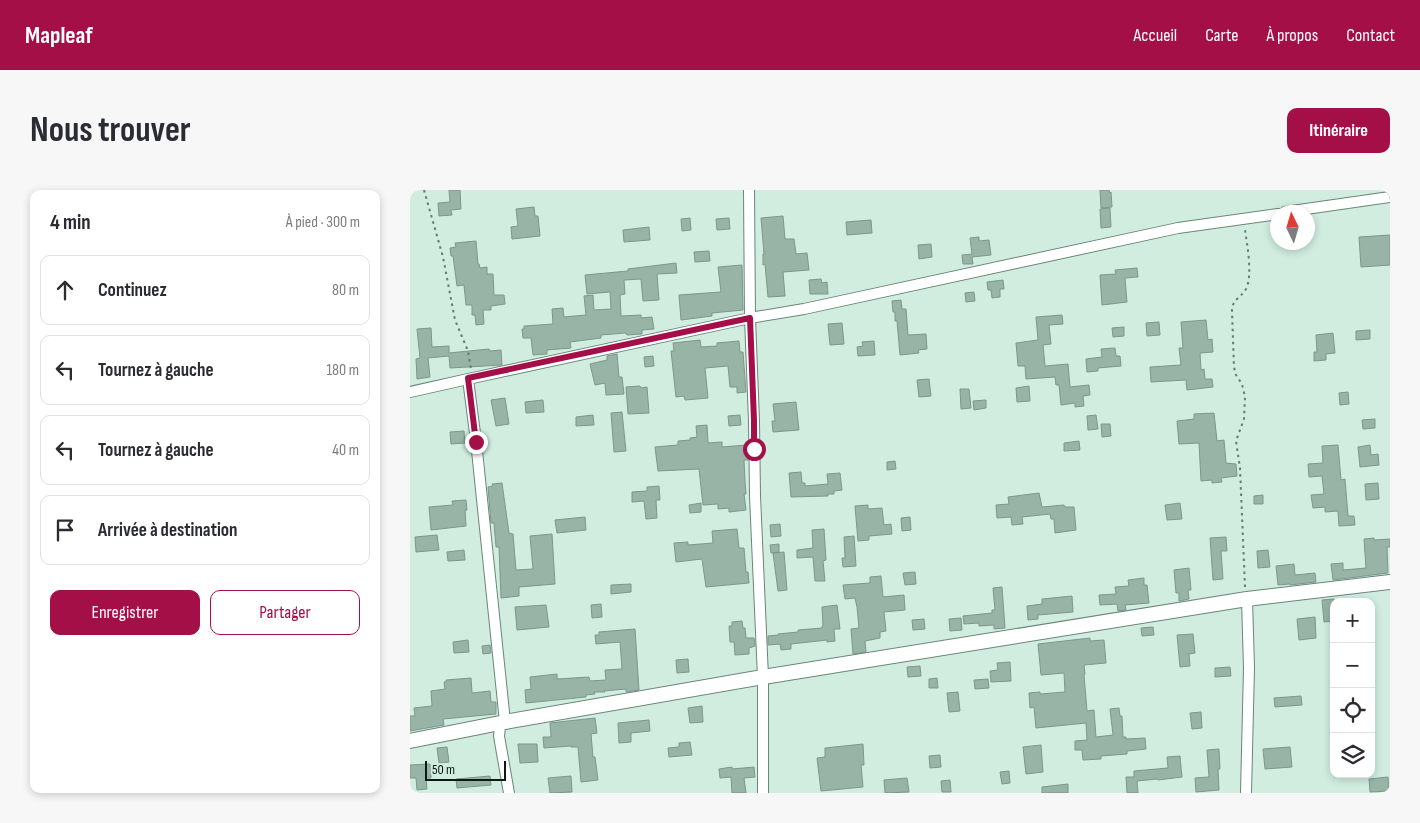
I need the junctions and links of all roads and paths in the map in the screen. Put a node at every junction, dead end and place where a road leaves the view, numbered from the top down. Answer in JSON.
{"nodes":[{"id":1,"x":424,"y":190,"type":"edge"},
{"id":2,"x":749,"y":190,"type":"edge"},
{"id":3,"x":1390,"y":197,"type":"edge"},
{"id":4,"x":1315,"y":208,"type":"edge"},
{"id":5,"x":1270,"y":215,"type":"edge"},
{"id":6,"x":1244,"y":219,"type":"junction"},
{"id":7,"x":750,"y":318,"type":"junction"},
{"id":8,"x":468,"y":378,"type":"junction"},
{"id":9,"x":410,"y":392,"type":"edge"},
{"id":10,"x":1390,"y":582,"type":"edge"},
{"id":11,"x":1247,"y":599,"type":"junction"},
{"id":12,"x":763,"y":677,"type":"junction"},
{"id":13,"x":504,"y":722,"type":"junction"},
{"id":14,"x":410,"y":741,"type":"edge"},
{"id":15,"x":509,"y":793,"type":"edge"},
{"id":16,"x":763,"y":793,"type":"edge"},
{"id":17,"x":1246,"y":793,"type":"edge"}],
"edges":[{"from":1,"to":8,"type":"path"},
{"from":2,"to":7,"type":"street"},
{"from":3,"to":4,"type":"street"},
{"from":5,"to":6,"type":"street"},
{"from":6,"to":7,"type":"street"},
{"from":6,"to":11,"type":"path"},
{"from":7,"to":8,"type":"street"},
{"from":7,"to":12,"type":"street"},
{"from":8,"to":9,"type":"street"},
{"from":8,"to":13,"type":"street"},
{"from":10,"to":11,"type":"street"},
{"from":11,"to":12,"type":"street"},
{"from":11,"to":17,"type":"street"},
{"from":12,"to":13,"type":"street"},
{"from":12,"to":16,"type":"street"},
{"from":13,"to":14,"type":"street"},
{"from":13,"to":15,"type":"street"}]}
